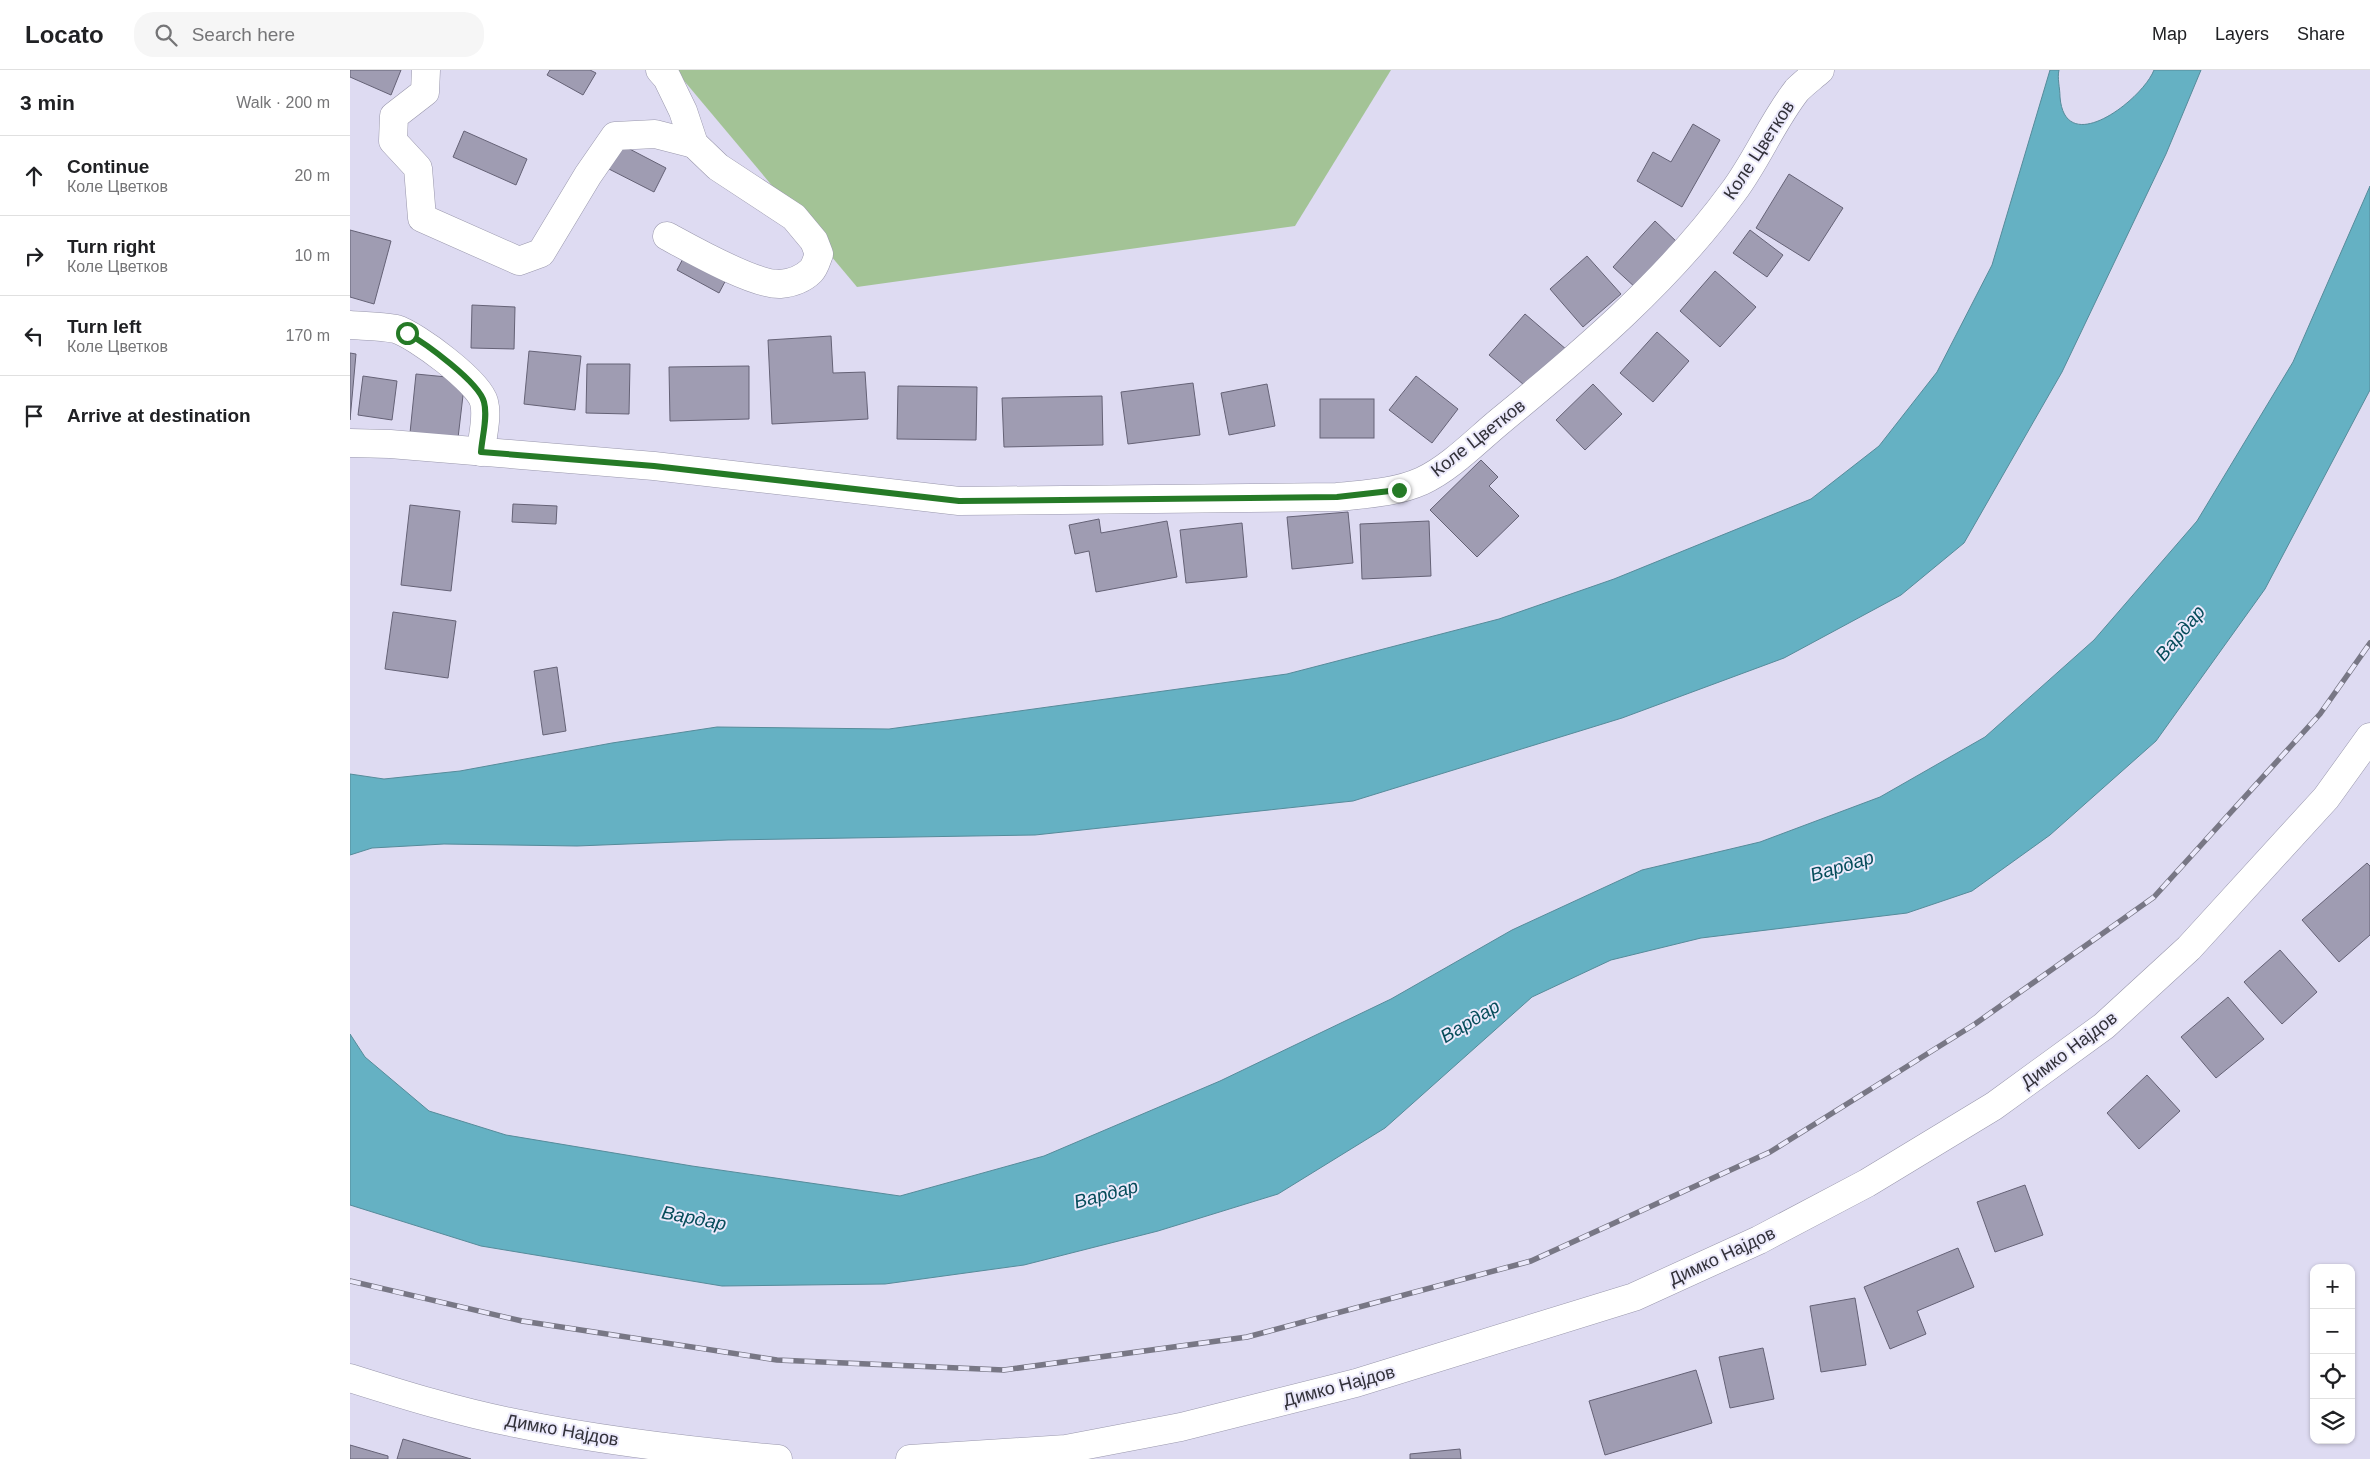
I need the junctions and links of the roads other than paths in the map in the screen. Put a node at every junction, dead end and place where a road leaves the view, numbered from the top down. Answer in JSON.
{"nodes":[{"id":1,"x":426,"y":70,"type":"edge"},
{"id":2,"x":660,"y":70,"type":"edge"},
{"id":3,"x":1820,"y":70,"type":"edge"},
{"id":4,"x":694,"y":144,"type":"junction"},
{"id":5,"x":667,"y":236,"type":"dead end"},
{"id":6,"x":350,"y":325,"type":"edge"},
{"id":7,"x":350,"y":444,"type":"edge"},
{"id":8,"x":481,"y":452,"type":"junction"},
{"id":9,"x":2370,"y":737,"type":"edge"},
{"id":10,"x":350,"y":1378,"type":"edge"},
{"id":11,"x":778,"y":1459,"type":"edge"},
{"id":12,"x":910,"y":1459,"type":"edge"}],
"edges":[{"from":1,"to":4,"type":"street"},
{"from":2,"to":4,"type":"street"},
{"from":3,"to":8,"type":"street","name":"Коле Цветков"},
{"from":4,"to":5,"type":"street"},
{"from":6,"to":8,"type":"street"},
{"from":7,"to":8,"type":"street","name":"Коле Цветков"},
{"from":9,"to":12,"type":"street","name":"Димко Најдов"},
{"from":10,"to":11,"type":"street","name":"Димко Најдов"}]}
